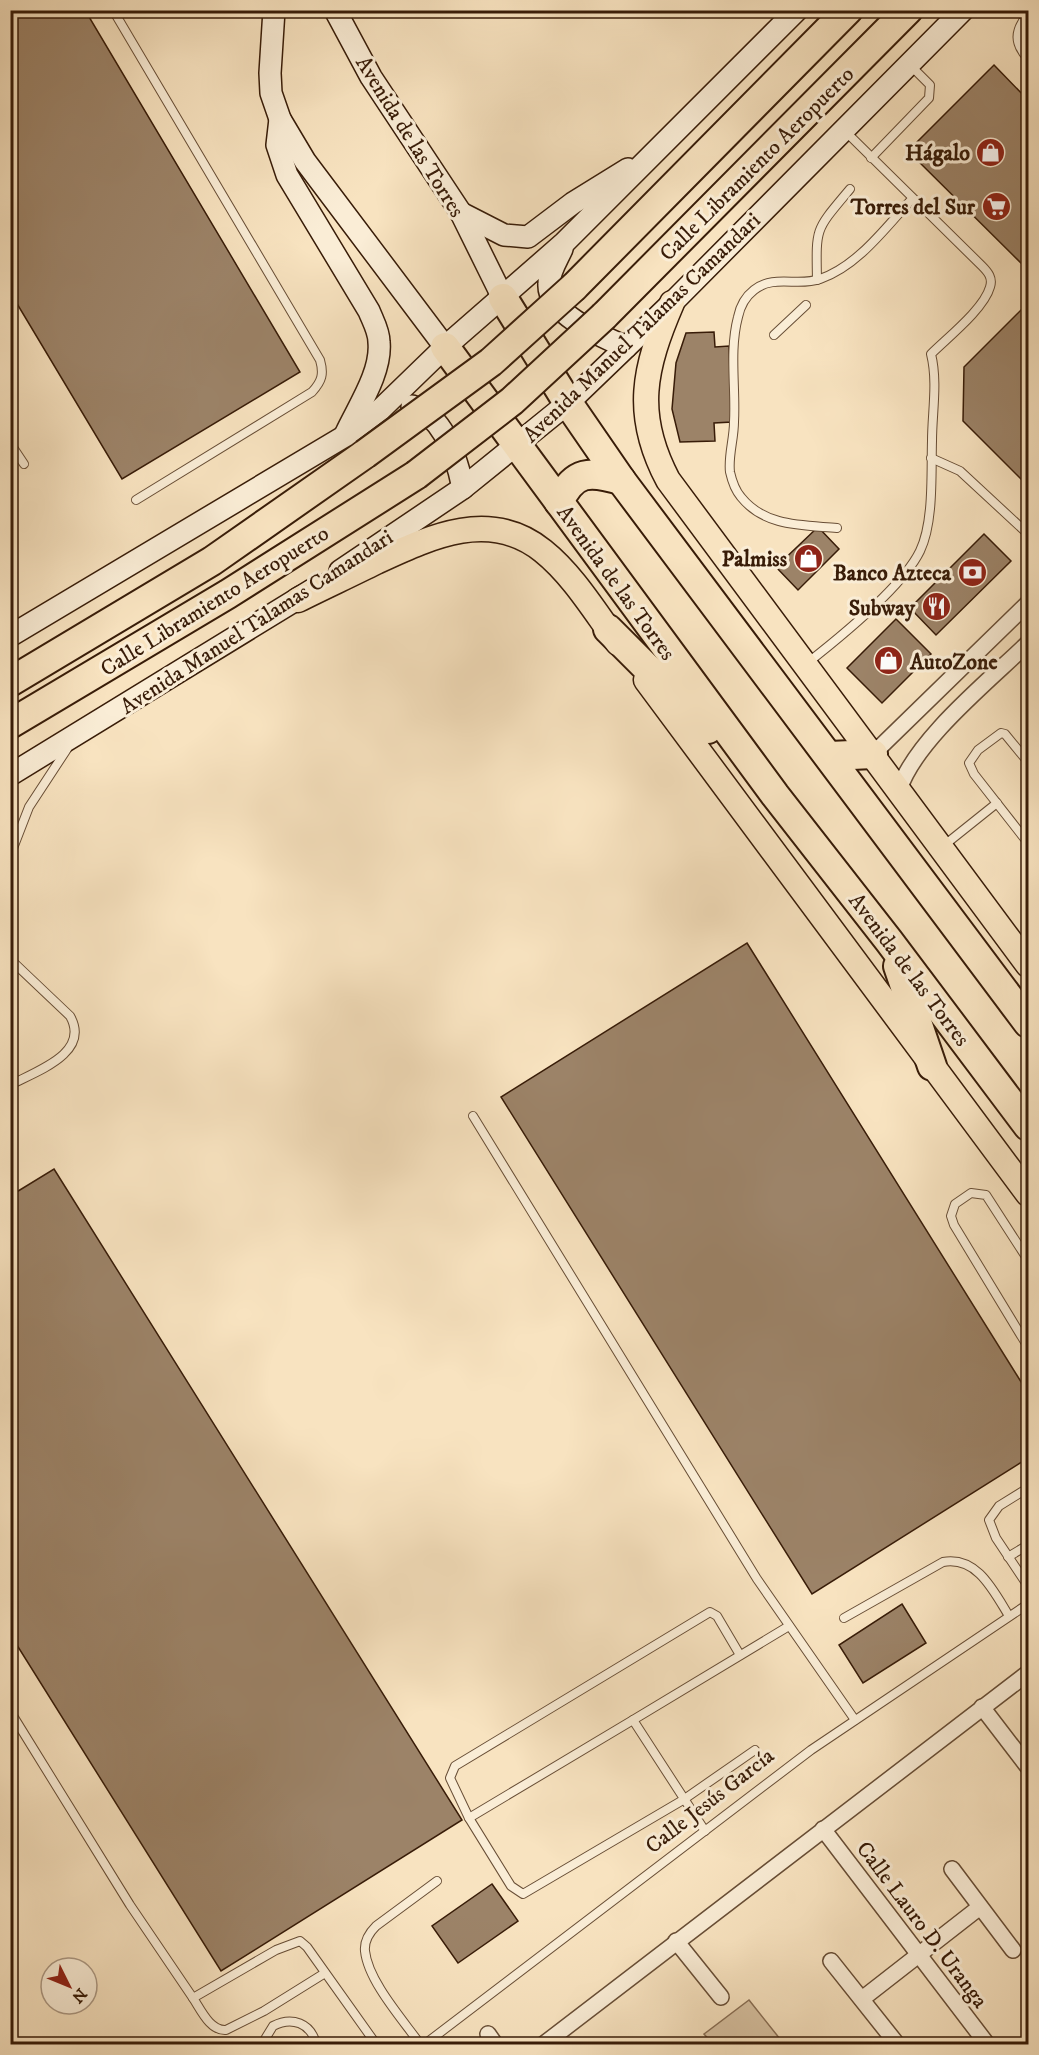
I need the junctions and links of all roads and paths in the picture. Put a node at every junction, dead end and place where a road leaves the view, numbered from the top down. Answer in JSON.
{"nodes":[{"id":1,"x":113,"y":10,"type":"edge"},
{"id":2,"x":274,"y":10,"type":"edge"},
{"id":3,"x":335,"y":10,"type":"edge"},
{"id":4,"x":798,"y":10,"type":"edge"},
{"id":5,"x":848,"y":10,"type":"edge"},
{"id":6,"x":908,"y":10,"type":"edge"},
{"id":7,"x":963,"y":10,"type":"edge"},
{"id":8,"x":1029,"y":14,"type":"edge"},
{"id":9,"x":1029,"y":59,"type":"edge"},
{"id":10,"x":909,"y":65,"type":"junction"},
{"id":11,"x":280,"y":119,"type":"junction"},
{"id":12,"x":844,"y":130,"type":"junction"},
{"id":13,"x":659,"y":150,"type":"junction"},
{"id":14,"x":871,"y":158,"type":"junction"},
{"id":15,"x":849,"y":189,"type":"dead end"},
{"id":16,"x":912,"y":199,"type":"junction"},
{"id":17,"x":461,"y":213,"type":"junction"},
{"id":18,"x":564,"y":243,"type":"junction"},
{"id":19,"x":817,"y":280,"type":"junction"},
{"id":20,"x":502,"y":298,"type":"junction"},
{"id":21,"x":672,"y":303,"type":"junction"},
{"id":22,"x":806,"y":305,"type":"dead end"},
{"id":23,"x":774,"y":335,"type":"dead end"},
{"id":24,"x":445,"y":347,"type":"junction"},
{"id":25,"x":626,"y":347,"type":"junction"},
{"id":26,"x":568,"y":403,"type":"junction"},
{"id":27,"x":381,"y":409,"type":"junction"},
{"id":28,"x":10,"y":442,"type":"edge"},
{"id":29,"x":355,"y":445,"type":"junction"},
{"id":30,"x":517,"y":446,"type":"junction"},
{"id":31,"x":931,"y":458,"type":"junction"},
{"id":32,"x":24,"y":464,"type":"dead end"},
{"id":33,"x":621,"y":480,"type":"junction"},
{"id":34,"x":463,"y":488,"type":"junction"},
{"id":35,"x":136,"y":500,"type":"dead end"},
{"id":36,"x":559,"y":502,"type":"junction"},
{"id":37,"x":837,"y":528,"type":"dead end"},
{"id":38,"x":1029,"y":534,"type":"edge"},
{"id":39,"x":298,"y":600,"type":"junction"},
{"id":40,"x":1029,"y":603,"type":"edge"},
{"id":41,"x":608,"y":629,"type":"junction"},
{"id":42,"x":10,"y":636,"type":"edge"},
{"id":43,"x":1029,"y":643,"type":"edge"},
{"id":44,"x":805,"y":665,"type":"junction"},
{"id":45,"x":10,"y":682,"type":"edge"},
{"id":46,"x":10,"y":724,"type":"edge"},
{"id":47,"x":76,"y":735,"type":"junction"},
{"id":48,"x":873,"y":754,"type":"junction"},
{"id":49,"x":830,"y":756,"type":"junction"},
{"id":50,"x":1029,"y":762,"type":"edge"},
{"id":51,"x":10,"y":775,"type":"edge"},
{"id":52,"x":899,"y":790,"type":"junction"},
{"id":53,"x":775,"y":795,"type":"junction"},
{"id":54,"x":997,"y":802,"type":"junction"},
{"id":55,"x":1029,"y":843,"type":"edge"},
{"id":56,"x":942,"y":847,"type":"junction"},
{"id":57,"x":10,"y":856,"type":"edge"},
{"id":58,"x":889,"y":941,"type":"junction"},
{"id":59,"x":10,"y":959,"type":"edge"},
{"id":60,"x":1029,"y":965,"type":"edge"},
{"id":61,"x":1029,"y":1023,"type":"edge"},
{"id":62,"x":932,"y":1066,"type":"junction"},
{"id":63,"x":10,"y":1085,"type":"edge"},
{"id":64,"x":473,"y":1116,"type":"dead end"},
{"id":65,"x":1029,"y":1126,"type":"edge"},
{"id":66,"x":1029,"y":1194,"type":"edge"},
{"id":67,"x":1029,"y":1260,"type":"edge"},
{"id":68,"x":1029,"y":1347,"type":"edge"},
{"id":69,"x":1029,"y":1488,"type":"edge"},
{"id":70,"x":1029,"y":1545,"type":"edge"},
{"id":71,"x":1008,"y":1557,"type":"junction"},
{"id":72,"x":1029,"y":1587,"type":"edge"},
{"id":73,"x":1029,"y":1604,"type":"edge"},
{"id":74,"x":1009,"y":1616,"type":"junction"},
{"id":75,"x":843,"y":1618,"type":"dead end"},
{"id":76,"x":789,"y":1626,"type":"junction"},
{"id":77,"x":740,"y":1656,"type":"junction"},
{"id":78,"x":1029,"y":1672,"type":"edge"},
{"id":79,"x":982,"y":1707,"type":"junction"},
{"id":80,"x":10,"y":1711,"type":"edge"},
{"id":81,"x":633,"y":1720,"type":"junction"},
{"id":82,"x":855,"y":1720,"type":"junction"},
{"id":83,"x":755,"y":1750,"type":"dead end"},
{"id":84,"x":1029,"y":1767,"type":"edge"},
{"id":85,"x":683,"y":1800,"type":"junction"},
{"id":86,"x":469,"y":1818,"type":"junction"},
{"id":87,"x":823,"y":1829,"type":"junction"},
{"id":88,"x":705,"y":1831,"type":"junction"},
{"id":89,"x":952,"y":1869,"type":"dead end"},
{"id":90,"x":436,"y":1881,"type":"dead end"},
{"id":91,"x":980,"y":1907,"type":"junction"},
{"id":92,"x":676,"y":1941,"type":"junction"},
{"id":93,"x":1013,"y":1950,"type":"dead end"},
{"id":94,"x":917,"y":1955,"type":"junction"},
{"id":95,"x":831,"y":1961,"type":"dead end"},
{"id":96,"x":325,"y":1973,"type":"junction"},
{"id":97,"x":721,"y":1997,"type":"dead end"},
{"id":98,"x":193,"y":1998,"type":"junction"},
{"id":99,"x":862,"y":1999,"type":"junction"},
{"id":100,"x":262,"y":2044,"type":"edge"},
{"id":101,"x":316,"y":2044,"type":"edge"},
{"id":102,"x":376,"y":2044,"type":"edge"},
{"id":103,"x":420,"y":2044,"type":"edge"},
{"id":104,"x":426,"y":2044,"type":"edge"},
{"id":105,"x":544,"y":2044,"type":"edge"},
{"id":106,"x":897,"y":2044,"type":"edge"},
{"id":107,"x":987,"y":2044,"type":"edge"}],
"edges":[{"from":1,"to":35,"type":"lane"},
{"from":2,"to":11,"type":"main road","name":"Avenida de las Torres"},
{"from":3,"to":17,"type":"main road","name":"Avenida de las Torres"},
{"from":4,"to":13,"type":"main road"},
{"from":5,"to":29,"type":"highway","name":"Calle Libramiento Aeropuerto","bridge":true},
{"from":6,"to":46,"type":"highway","name":"Calle Libramiento Aeropuerto","bridge":true},
{"from":7,"to":10,"type":"main road","name":"Avenida Manuel Talamas Camandari"},
{"from":8,"to":9,"type":"lane"},
{"from":10,"to":12,"type":"main road","name":"Avenida Manuel Talamas Camandari"},
{"from":10,"to":14,"type":"lane"},
{"from":11,"to":24,"type":"main road","name":"Avenida de las Torres"},
{"from":11,"to":29,"type":"main road"},
{"from":12,"to":14,"type":"lane"},
{"from":12,"to":21,"type":"main road","name":"Avenida Manuel Talamas Camandari"},
{"from":13,"to":17,"type":"main road"},
{"from":13,"to":18,"type":"main road"},
{"from":14,"to":16,"type":"lane"},
{"from":15,"to":19,"type":"lane"},
{"from":16,"to":19,"type":"lane"},
{"from":16,"to":31,"type":"lane"},
{"from":17,"to":20,"type":"main road","name":"Avenida de las Torres"},
{"from":18,"to":20,"type":"main road"},
{"from":18,"to":25,"type":"main road"},
{"from":19,"to":37,"type":"lane"},
{"from":20,"to":24,"type":"main road"},
{"from":20,"to":26,"type":"highway","name":"Avenida de las Torres"},
{"from":21,"to":25,"type":"main road","name":"Avenida Manuel Talamas Camandari"},
{"from":21,"to":44,"type":"main road"},
{"from":22,"to":23,"type":"lane"},
{"from":24,"to":27,"type":"main road"},
{"from":24,"to":30,"type":"highway","name":"Avenida de las Torres"},
{"from":25,"to":26,"type":"main road","name":"Avenida Manuel Talamas Camandari"},
{"from":26,"to":30,"type":"main road","name":"Avenida Manuel Talamas Camandari"},
{"from":26,"to":33,"type":"highway","name":"Avenida de las Torres"},
{"from":27,"to":29,"type":"main road"},
{"from":27,"to":34,"type":"main road"},
{"from":28,"to":32,"type":"lane"},
{"from":29,"to":42,"type":"main road"},
{"from":29,"to":45,"type":"highway","name":"Calle Libramiento Aeropuerto"},
{"from":30,"to":34,"type":"main road","name":"Avenida Manuel Talamas Camandari"},
{"from":30,"to":36,"type":"highway","name":"Avenida de las Torres"},
{"from":31,"to":38,"type":"lane"},
{"from":31,"to":44,"type":"lane"},
{"from":33,"to":36,"type":"highway"},
{"from":33,"to":49,"type":"highway","name":"Avenida de las Torres"},
{"from":34,"to":39,"type":"main road","name":"Avenida Manuel Talamas Camandari"},
{"from":36,"to":53,"type":"highway","name":"Avenida de las Torres"},
{"from":39,"to":41,"type":"main road","name":"Avenida de las Torres"},
{"from":39,"to":47,"type":"main road","name":"Avenida Manuel Talamas Camandari"},
{"from":40,"to":48,"type":"street"},
{"from":41,"to":53,"type":"highway"},
{"from":41,"to":62,"type":"main road","name":"Avenida de las Torres"},
{"from":43,"to":52,"type":"street"},
{"from":44,"to":48,"type":"main road"},
{"from":47,"to":51,"type":"main road","name":"Avenida Manuel Talamas Camandari"},
{"from":47,"to":57,"type":"lane"},
{"from":48,"to":49,"type":"highway"},
{"from":48,"to":52,"type":"main road"},
{"from":49,"to":61,"type":"highway","name":"Avenida de las Torres"},
{"from":50,"to":54,"type":"lane"},
{"from":52,"to":56,"type":"main road"},
{"from":53,"to":58,"type":"highway","name":"Avenida de las Torres"},
{"from":54,"to":55,"type":"lane"},
{"from":54,"to":56,"type":"lane"},
{"from":56,"to":60,"type":"main road"},
{"from":58,"to":62,"type":"highway"},
{"from":58,"to":65,"type":"highway","name":"Avenida de las Torres"},
{"from":59,"to":63,"type":"lane"},
{"from":62,"to":66,"type":"main road","name":"Avenida de las Torres"},
{"from":64,"to":76,"type":"lane"},
{"from":67,"to":68,"type":"lane"},
{"from":69,"to":71,"type":"lane"},
{"from":70,"to":71,"type":"lane"},
{"from":71,"to":72,"type":"lane"},
{"from":73,"to":74,"type":"lane","name":"Calle Jesús García"},
{"from":74,"to":75,"type":"lane"},
{"from":74,"to":82,"type":"lane","name":"Calle Jesús García"},
{"from":76,"to":77,"type":"lane"},
{"from":76,"to":82,"type":"lane"},
{"from":77,"to":81,"type":"lane"},
{"from":77,"to":86,"type":"lane"},
{"from":78,"to":79,"type":"street"},
{"from":79,"to":84,"type":"street"},
{"from":79,"to":87,"type":"street"},
{"from":80,"to":98,"type":"lane"},
{"from":81,"to":85,"type":"lane"},
{"from":81,"to":86,"type":"lane"},
{"from":82,"to":88,"type":"lane","name":"Calle Jesús García"},
{"from":83,"to":85,"type":"lane"},
{"from":85,"to":86,"type":"lane"},
{"from":85,"to":88,"type":"lane"},
{"from":87,"to":92,"type":"street"},
{"from":87,"to":94,"type":"street","name":"Calle Lauro D. Uranga"},
{"from":88,"to":104,"type":"lane","name":"Calle Jesús García"},
{"from":89,"to":91,"type":"street"},
{"from":90,"to":103,"type":"lane"},
{"from":91,"to":93,"type":"street"},
{"from":91,"to":94,"type":"street"},
{"from":92,"to":97,"type":"street"},
{"from":92,"to":105,"type":"street"},
{"from":94,"to":99,"type":"street"},
{"from":94,"to":107,"type":"street","name":"Calle Lauro D. Uranga"},
{"from":95,"to":99,"type":"street"},
{"from":96,"to":98,"type":"lane"},
{"from":96,"to":98,"type":"lane"},
{"from":96,"to":102,"type":"lane"},
{"from":99,"to":106,"type":"street"},
{"from":100,"to":101,"type":"lane"}]}
